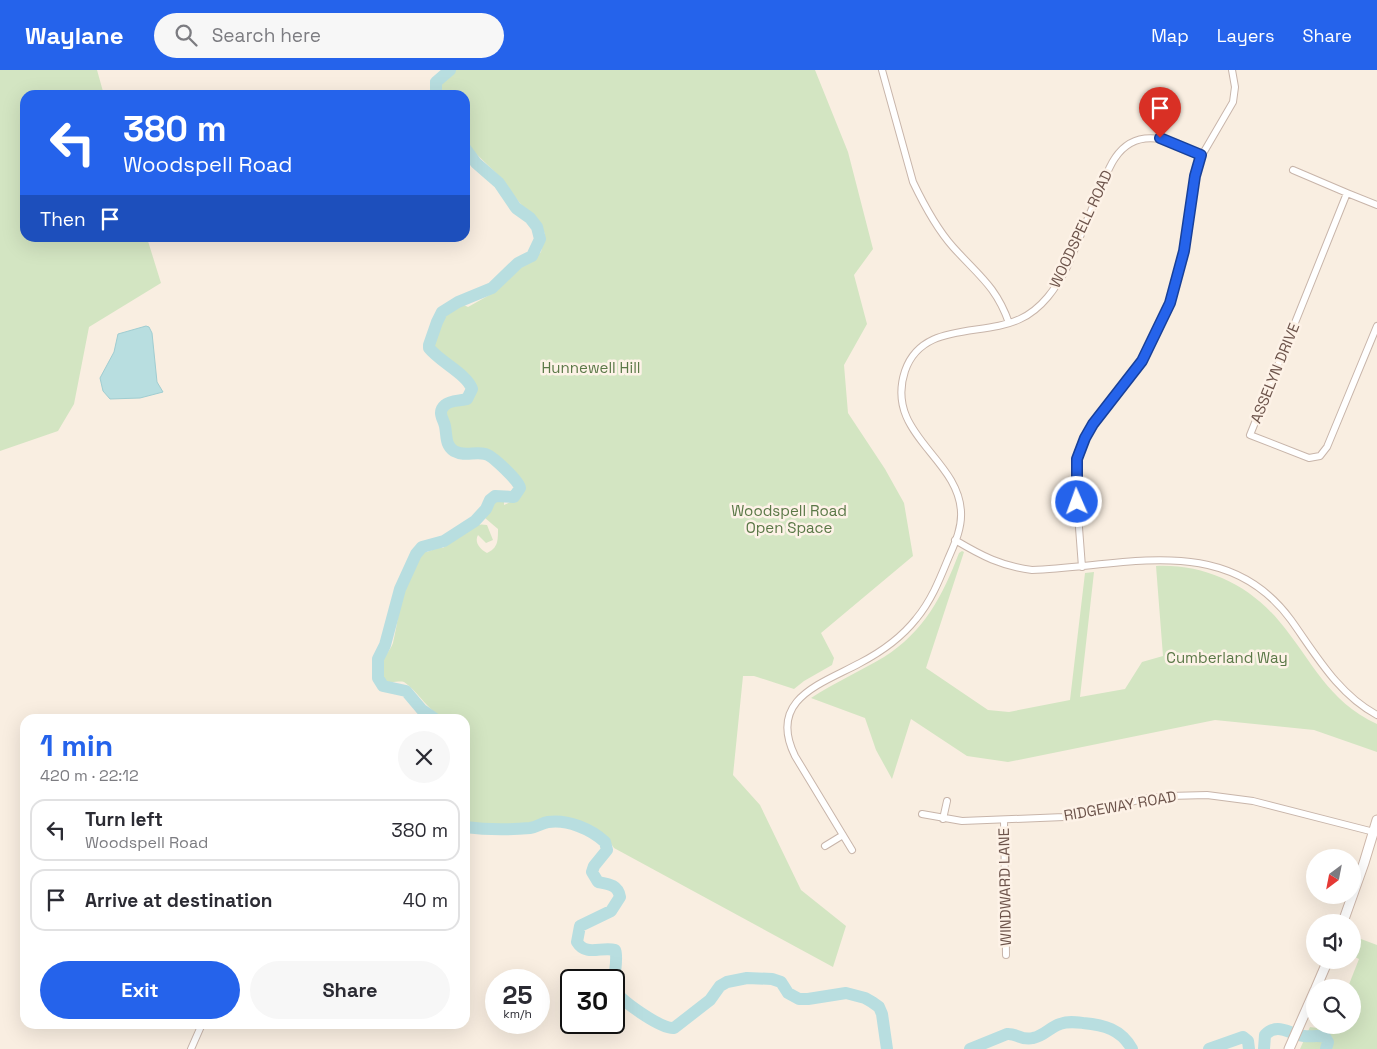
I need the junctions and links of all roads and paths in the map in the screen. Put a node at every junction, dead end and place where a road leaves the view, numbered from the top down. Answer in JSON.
{"nodes":[{"id":1,"x":882,"y":70,"type":"edge"},
{"id":2,"x":1232,"y":70,"type":"edge"},
{"id":3,"x":1201,"y":155,"type":"junction"},
{"id":4,"x":1294,"y":170,"type":"dead end"},
{"id":5,"x":1347,"y":193,"type":"junction"},
{"id":6,"x":1377,"y":205,"type":"edge"},
{"id":7,"x":1009,"y":323,"type":"junction"},
{"id":8,"x":1377,"y":326,"type":"edge"},
{"id":9,"x":955,"y":540,"type":"junction"},
{"id":10,"x":1082,"y":567,"type":"junction"},
{"id":11,"x":1377,"y":714,"type":"edge"},
{"id":12,"x":947,"y":801,"type":"dead end"},
{"id":13,"x":922,"y":814,"type":"dead end"},
{"id":14,"x":943,"y":819,"type":"junction"},
{"id":15,"x":1004,"y":820,"type":"junction"},
{"id":16,"x":1377,"y":820,"type":"edge"},
{"id":17,"x":1374,"y":832,"type":"junction"},
{"id":18,"x":843,"y":834,"type":"junction"},
{"id":19,"x":825,"y":846,"type":"dead end"},
{"id":20,"x":852,"y":850,"type":"dead end"},
{"id":21,"x":1346,"y":914,"type":"edge"},
{"id":22,"x":1006,"y":955,"type":"dead end"},
{"id":23,"x":1306,"y":1012,"type":"edge"},
{"id":24,"x":200,"y":1029,"type":"edge"},
{"id":25,"x":191,"y":1049,"type":"edge"},
{"id":26,"x":1289,"y":1049,"type":"edge"}],
"edges":[{"from":1,"to":7,"type":"street"},
{"from":2,"to":3,"type":"street"},
{"from":3,"to":7,"type":"street","name":"WOODSPELL ROAD"},
{"from":3,"to":10,"type":"street"},
{"from":4,"to":5,"type":"street"},
{"from":5,"to":6,"type":"street"},
{"from":5,"to":8,"type":"street","name":"ASSELYN DRIVE"},
{"from":7,"to":9,"type":"street","name":"WOODSPELL ROAD"},
{"from":9,"to":10,"type":"street"},
{"from":9,"to":18,"type":"street","name":"WOODSPELL ROAD"},
{"from":10,"to":11,"type":"street"},
{"from":12,"to":14,"type":"street"},
{"from":13,"to":14,"type":"street","name":"RIDGEWAY ROAD"},
{"from":14,"to":15,"type":"street","name":"RIDGEWAY ROAD"},
{"from":15,"to":17,"type":"street","name":"RIDGEWAY ROAD"},
{"from":15,"to":22,"type":"street","name":"WINDWARD LANE"},
{"from":16,"to":17,"type":"main road"},
{"from":17,"to":21,"type":"main road"},
{"from":18,"to":19,"type":"street"},
{"from":18,"to":20,"type":"street","name":"WOODSPELL ROAD"},
{"from":23,"to":26,"type":"main road"},
{"from":24,"to":25,"type":"street"}]}
